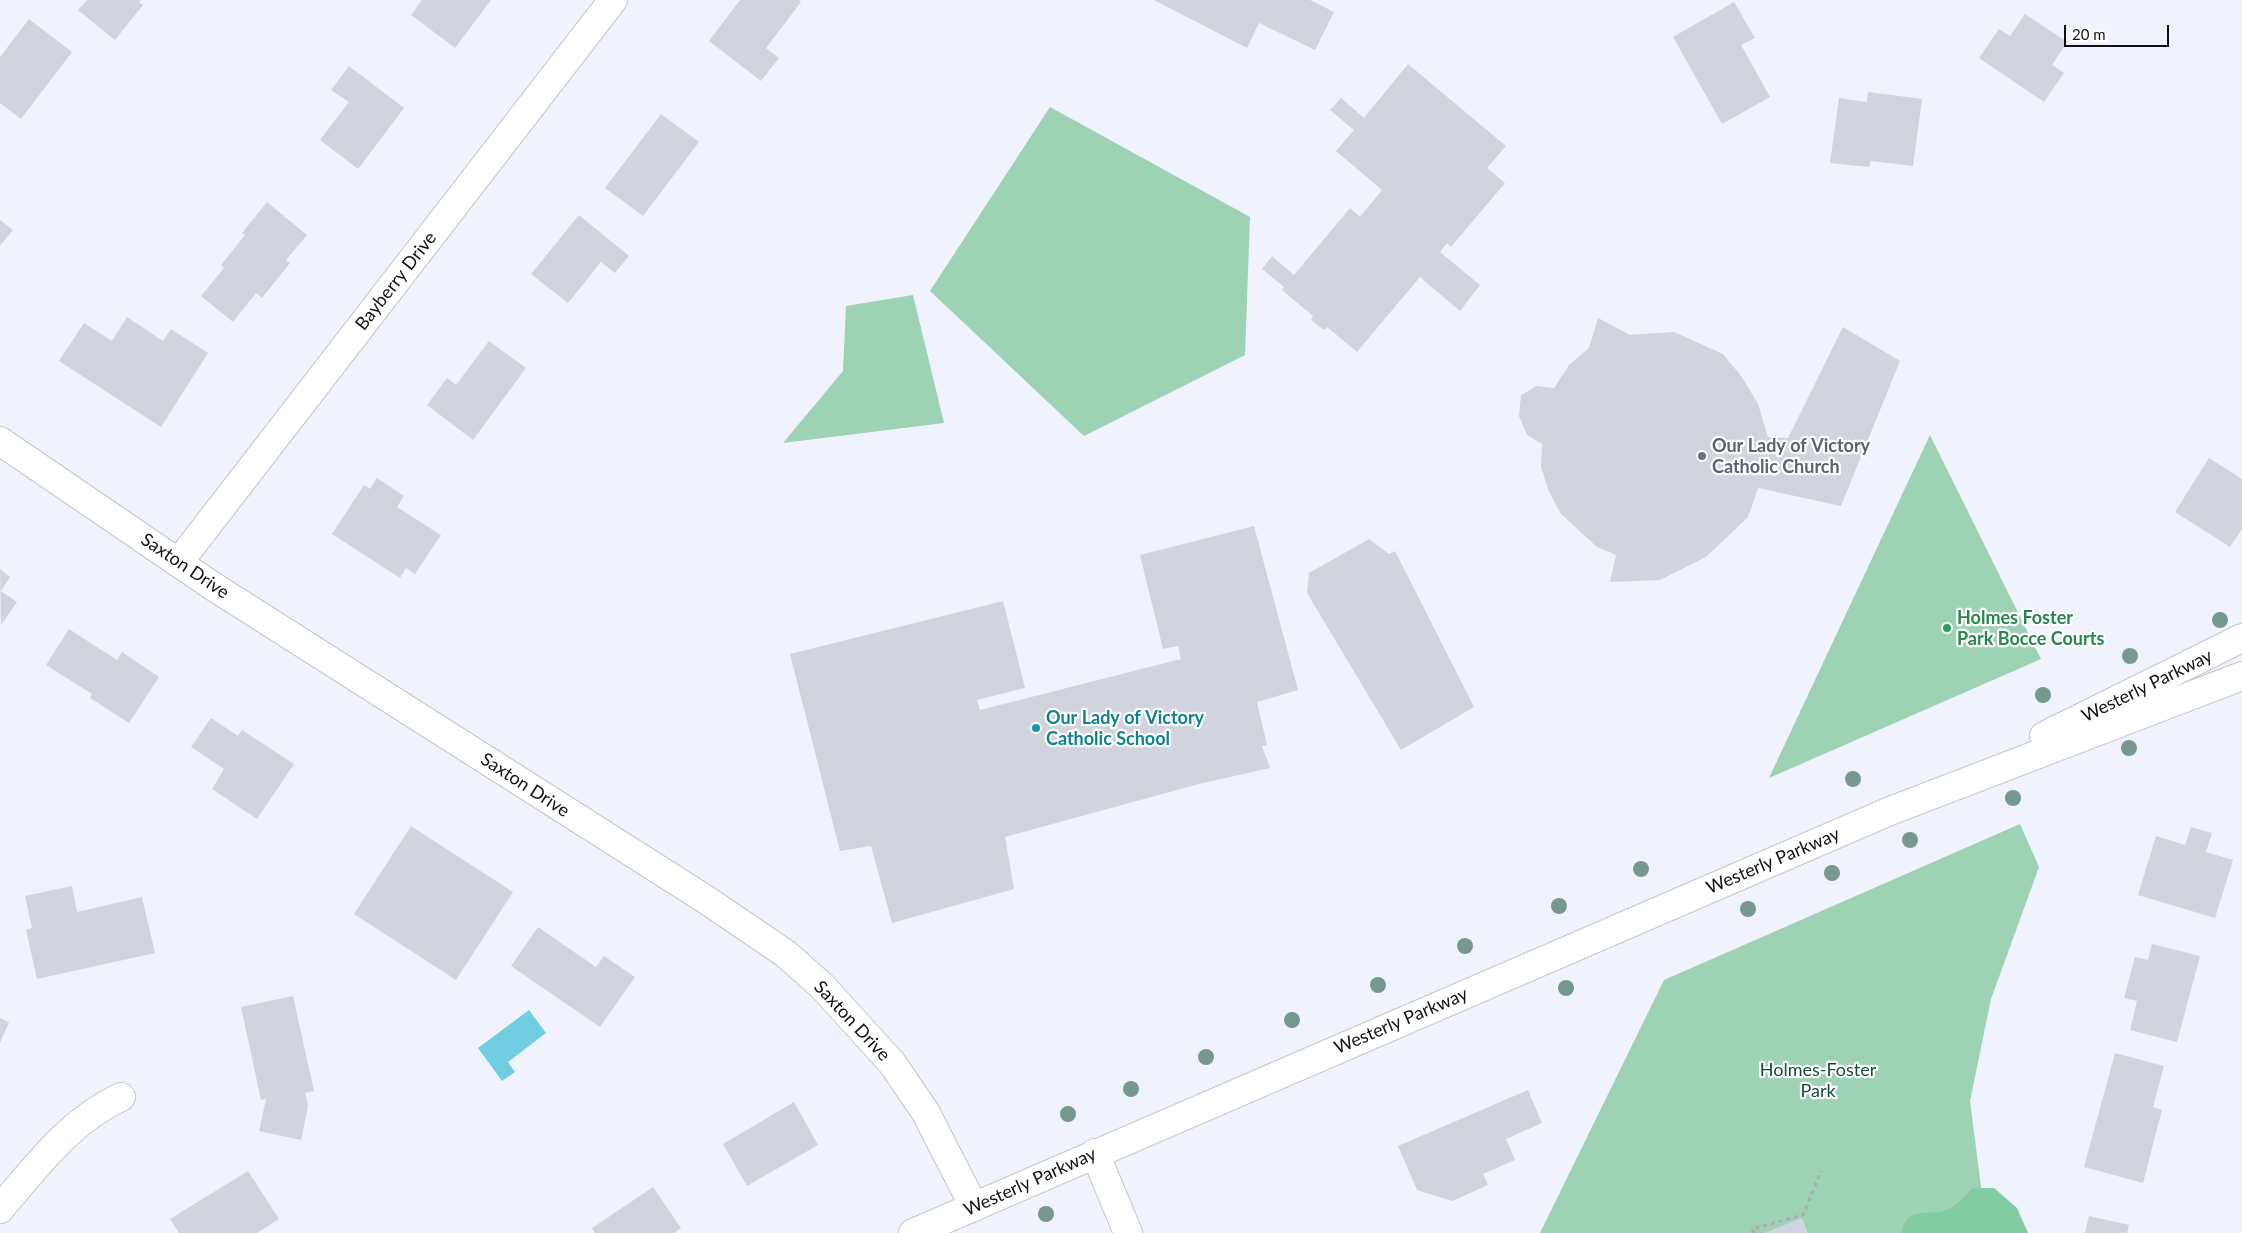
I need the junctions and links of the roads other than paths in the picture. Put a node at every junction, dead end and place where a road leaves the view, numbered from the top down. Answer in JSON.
{"nodes":[{"id":1,"x":613,"y":0,"type":"edge"},
{"id":2,"x":0,"y":441,"type":"edge"},
{"id":3,"x":179,"y":562,"type":"junction"},
{"id":4,"x":2242,"y":638,"type":"edge"},
{"id":5,"x":2242,"y":676,"type":"edge"},
{"id":6,"x":1890,"y":811,"type":"junction"},
{"id":7,"x":121,"y":1097,"type":"dead end"},
{"id":8,"x":1095,"y":1153,"type":"junction"},
{"id":9,"x":974,"y":1207,"type":"junction"},
{"id":10,"x":0,"y":1209,"type":"edge"},
{"id":11,"x":913,"y":1233,"type":"edge"},
{"id":12,"x":1128,"y":1233,"type":"edge"}],
"edges":[{"from":1,"to":3,"type":"street","name":"Bayberry Drive"},
{"from":2,"to":3,"type":"street","name":"Saxton Drive"},
{"from":3,"to":9,"type":"street","name":"Saxton Drive"},
{"from":4,"to":6,"type":"street","name":"Westerly Parkway"},
{"from":5,"to":6,"type":"street","name":"Westerly Parkway"},
{"from":6,"to":8,"type":"street","name":"Westerly Parkway"},
{"from":7,"to":10,"type":"street"},
{"from":8,"to":9,"type":"street","name":"Westerly Parkway"},
{"from":8,"to":12,"type":"street"},
{"from":9,"to":11,"type":"street","name":"Westerly Parkway"}]}
